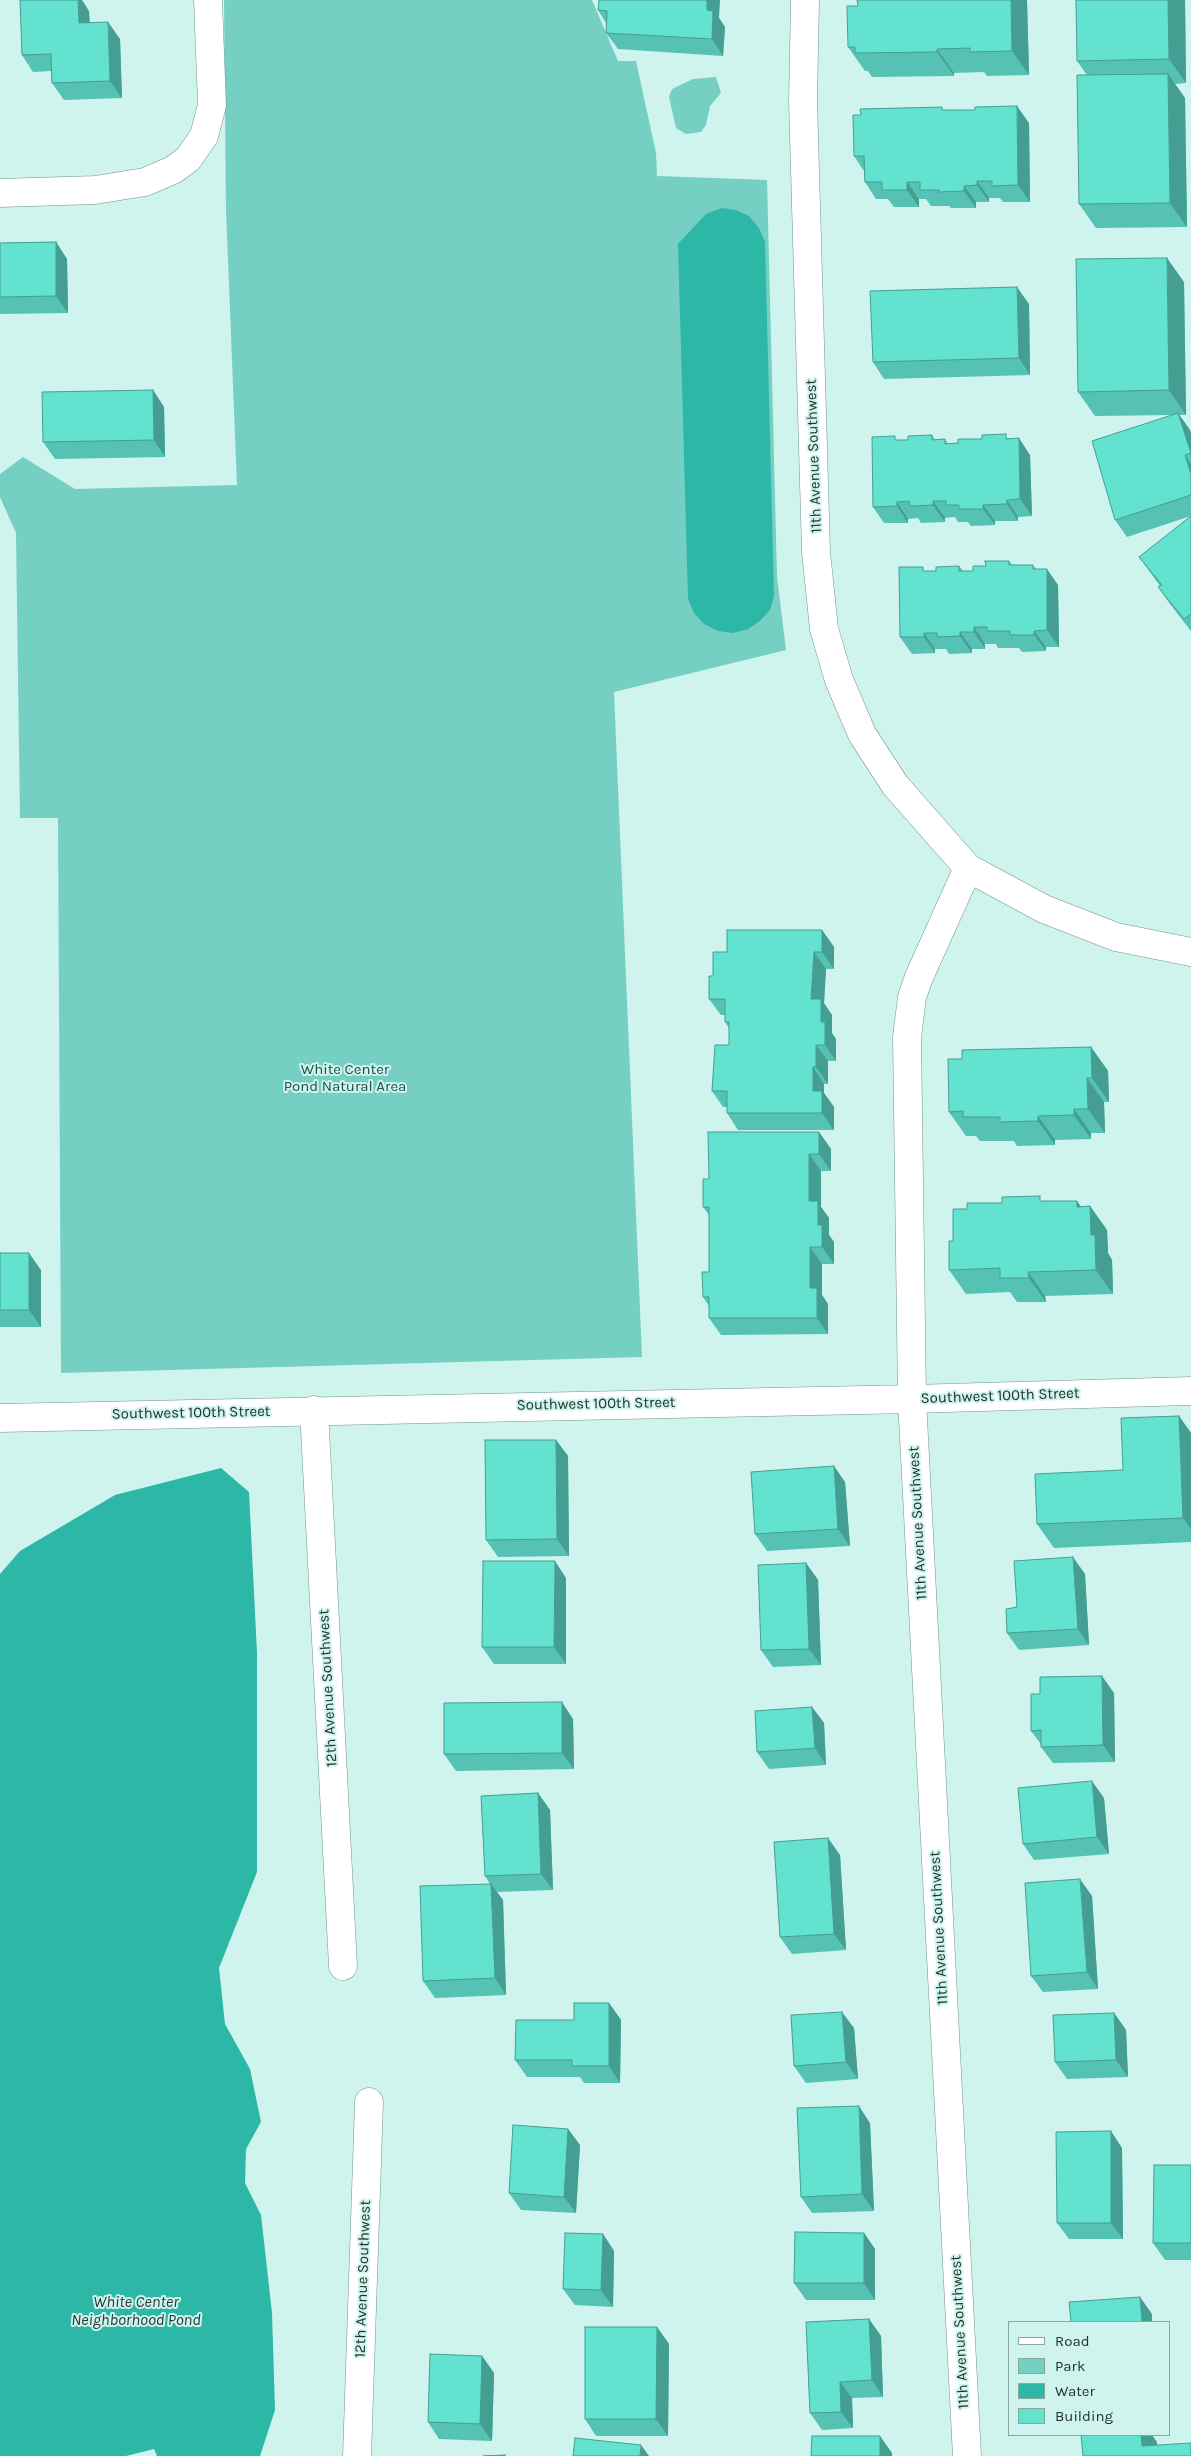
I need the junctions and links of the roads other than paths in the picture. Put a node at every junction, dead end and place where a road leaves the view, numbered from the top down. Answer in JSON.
{"nodes":[{"id":1,"x":208,"y":0,"type":"edge"},
{"id":2,"x":805,"y":0,"type":"edge"},
{"id":3,"x":0,"y":193,"type":"edge"},
{"id":4,"x":968,"y":868,"type":"junction"},
{"id":5,"x":1191,"y":952,"type":"edge"},
{"id":6,"x":1191,"y":1391,"type":"edge"},
{"id":7,"x":912,"y":1399,"type":"junction"},
{"id":8,"x":314,"y":1410,"type":"junction"},
{"id":9,"x":0,"y":1418,"type":"edge"},
{"id":10,"x":343,"y":1966,"type":"dead end"},
{"id":11,"x":369,"y":2102,"type":"dead end"},
{"id":12,"x":357,"y":2456,"type":"edge"},
{"id":13,"x":967,"y":2456,"type":"edge"}],
"edges":[{"from":1,"to":3,"type":"street"},
{"from":2,"to":4,"type":"street","name":"11th Avenue Southwest"},
{"from":4,"to":5,"type":"street"},
{"from":4,"to":7,"type":"street","name":"11th Avenue Southwest"},
{"from":6,"to":7,"type":"street","name":"Southwest 100th Street"},
{"from":7,"to":8,"type":"street","name":"Southwest 100th Street"},
{"from":7,"to":13,"type":"street","name":"11th Avenue Southwest"},
{"from":8,"to":9,"type":"street","name":"Southwest 100th Street"},
{"from":8,"to":10,"type":"street","name":"12th Avenue Southwest"},
{"from":11,"to":12,"type":"street","name":"12th Avenue Southwest"}]}
